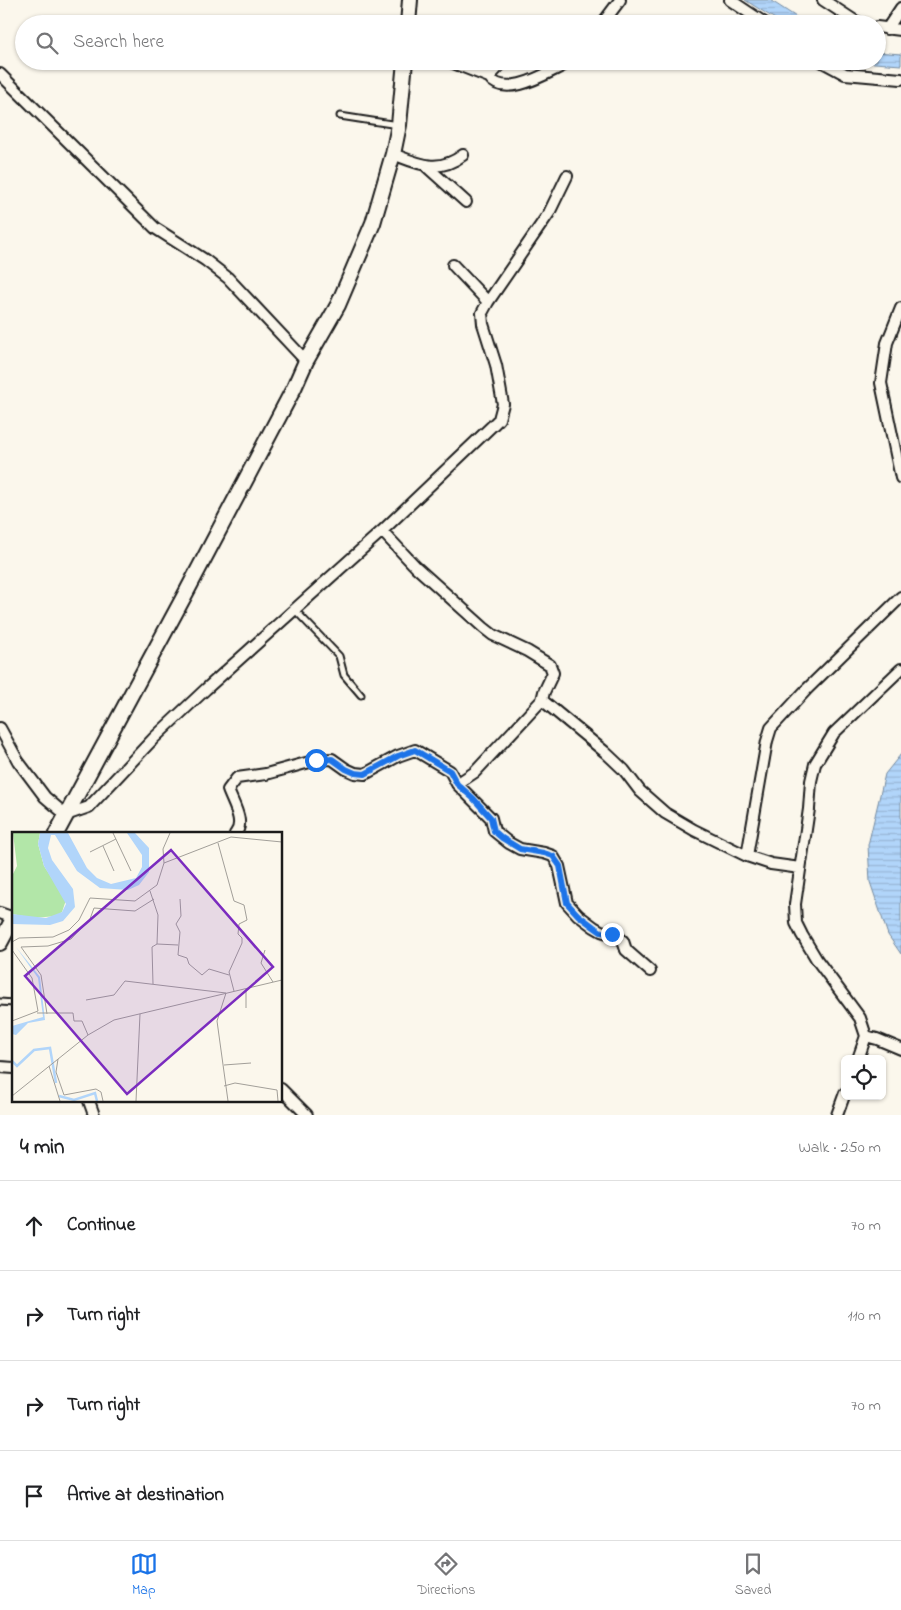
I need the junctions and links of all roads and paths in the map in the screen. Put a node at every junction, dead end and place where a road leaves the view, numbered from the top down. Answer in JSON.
{"nodes":[{"id":1,"x":410,"y":0,"type":"edge"},
{"id":2,"x":620,"y":0,"type":"edge"},
{"id":3,"x":730,"y":0,"type":"edge"},
{"id":4,"x":823,"y":0,"type":"edge"},
{"id":5,"x":901,"y":8,"type":"edge"},
{"id":6,"x":409,"y":15,"type":"edge"},
{"id":7,"x":609,"y":15,"type":"edge"},
{"id":8,"x":752,"y":15,"type":"edge"},
{"id":9,"x":846,"y":15,"type":"edge"},
{"id":10,"x":886,"y":24,"type":"edge"},
{"id":11,"x":886,"y":28,"type":"edge"},
{"id":12,"x":901,"y":30,"type":"edge"},
{"id":13,"x":404,"y":70,"type":"edge"},
{"id":14,"x":470,"y":70,"type":"edge"},
{"id":15,"x":495,"y":70,"type":"edge"},
{"id":16,"x":549,"y":70,"type":"edge"},
{"id":17,"x":838,"y":70,"type":"edge"},
{"id":18,"x":0,"y":74,"type":"edge"},
{"id":19,"x":488,"y":77,"type":"junction"},
{"id":20,"x":901,"y":79,"type":"edge"},
{"id":21,"x":340,"y":116,"type":"dead end"},
{"id":22,"x":399,"y":125,"type":"junction"},
{"id":23,"x":393,"y":154,"type":"junction"},
{"id":24,"x":463,"y":155,"type":"dead end"},
{"id":25,"x":426,"y":166,"type":"junction"},
{"id":26,"x":567,"y":176,"type":"dead end"},
{"id":27,"x":466,"y":202,"type":"dead end"},
{"id":28,"x":453,"y":265,"type":"dead end"},
{"id":29,"x":488,"y":302,"type":"junction"},
{"id":30,"x":901,"y":308,"type":"edge"},
{"id":31,"x":306,"y":360,"type":"junction"},
{"id":32,"x":901,"y":478,"type":"edge"},
{"id":33,"x":382,"y":531,"type":"junction"},
{"id":34,"x":901,"y":597,"type":"edge"},
{"id":35,"x":294,"y":609,"type":"junction"},
{"id":36,"x":901,"y":669,"type":"edge"},
{"id":37,"x":361,"y":694,"type":"dead end"},
{"id":38,"x":542,"y":700,"type":"junction"},
{"id":39,"x":0,"y":728,"type":"edge"},
{"id":40,"x":457,"y":784,"type":"junction"},
{"id":41,"x":66,"y":815,"type":"junction"},
{"id":42,"x":57,"y":832,"type":"edge"},
{"id":43,"x":237,"y":832,"type":"edge"},
{"id":44,"x":747,"y":856,"type":"junction"},
{"id":45,"x":800,"y":868,"type":"junction"},
{"id":46,"x":12,"y":921,"type":"edge"},
{"id":47,"x":0,"y":943,"type":"edge"},
{"id":48,"x":650,"y":971,"type":"dead end"},
{"id":49,"x":866,"y":1036,"type":"junction"},
{"id":50,"x":901,"y":1049,"type":"edge"},
{"id":51,"x":859,"y":1055,"type":"edge"},
{"id":52,"x":282,"y":1090,"type":"edge"},
{"id":53,"x":842,"y":1100,"type":"edge"},
{"id":54,"x":88,"y":1102,"type":"edge"},
{"id":55,"x":94,"y":1115,"type":"edge"},
{"id":56,"x":307,"y":1115,"type":"edge"},
{"id":57,"x":837,"y":1115,"type":"edge"}],
"edges":[{"from":1,"to":6,"type":"main road"},
{"from":2,"to":7,"type":"street"},
{"from":3,"to":8,"type":"street"},
{"from":4,"to":9,"type":"street"},
{"from":5,"to":10,"type":"street"},
{"from":11,"to":12,"type":"street"},
{"from":13,"to":22,"type":"main road"},
{"from":14,"to":19,"type":"street"},
{"from":15,"to":19,"type":"street"},
{"from":16,"to":19,"type":"street"},
{"from":17,"to":20,"type":"street"},
{"from":18,"to":31,"type":"street"},
{"from":21,"to":22,"type":"lane"},
{"from":22,"to":23,"type":"main road"},
{"from":23,"to":25,"type":"street"},
{"from":23,"to":31,"type":"main road"},
{"from":24,"to":25,"type":"street"},
{"from":25,"to":27,"type":"street"},
{"from":26,"to":29,"type":"street"},
{"from":28,"to":29,"type":"street"},
{"from":29,"to":33,"type":"street"},
{"from":30,"to":32,"type":"street"},
{"from":31,"to":41,"type":"main road"},
{"from":33,"to":35,"type":"street"},
{"from":33,"to":38,"type":"street"},
{"from":34,"to":44,"type":"street"},
{"from":35,"to":37,"type":"lane"},
{"from":35,"to":41,"type":"street"},
{"from":36,"to":45,"type":"street"},
{"from":38,"to":40,"type":"street"},
{"from":38,"to":44,"type":"street"},
{"from":39,"to":41,"type":"street"},
{"from":40,"to":43,"type":"street"},
{"from":40,"to":48,"type":"street"},
{"from":41,"to":42,"type":"main road"},
{"from":44,"to":45,"type":"street"},
{"from":45,"to":49,"type":"street"},
{"from":46,"to":47,"type":"main road"},
{"from":49,"to":50,"type":"street"},
{"from":49,"to":51,"type":"street"},
{"from":52,"to":56,"type":"street"},
{"from":53,"to":57,"type":"street"},
{"from":54,"to":55,"type":"street"}]}
